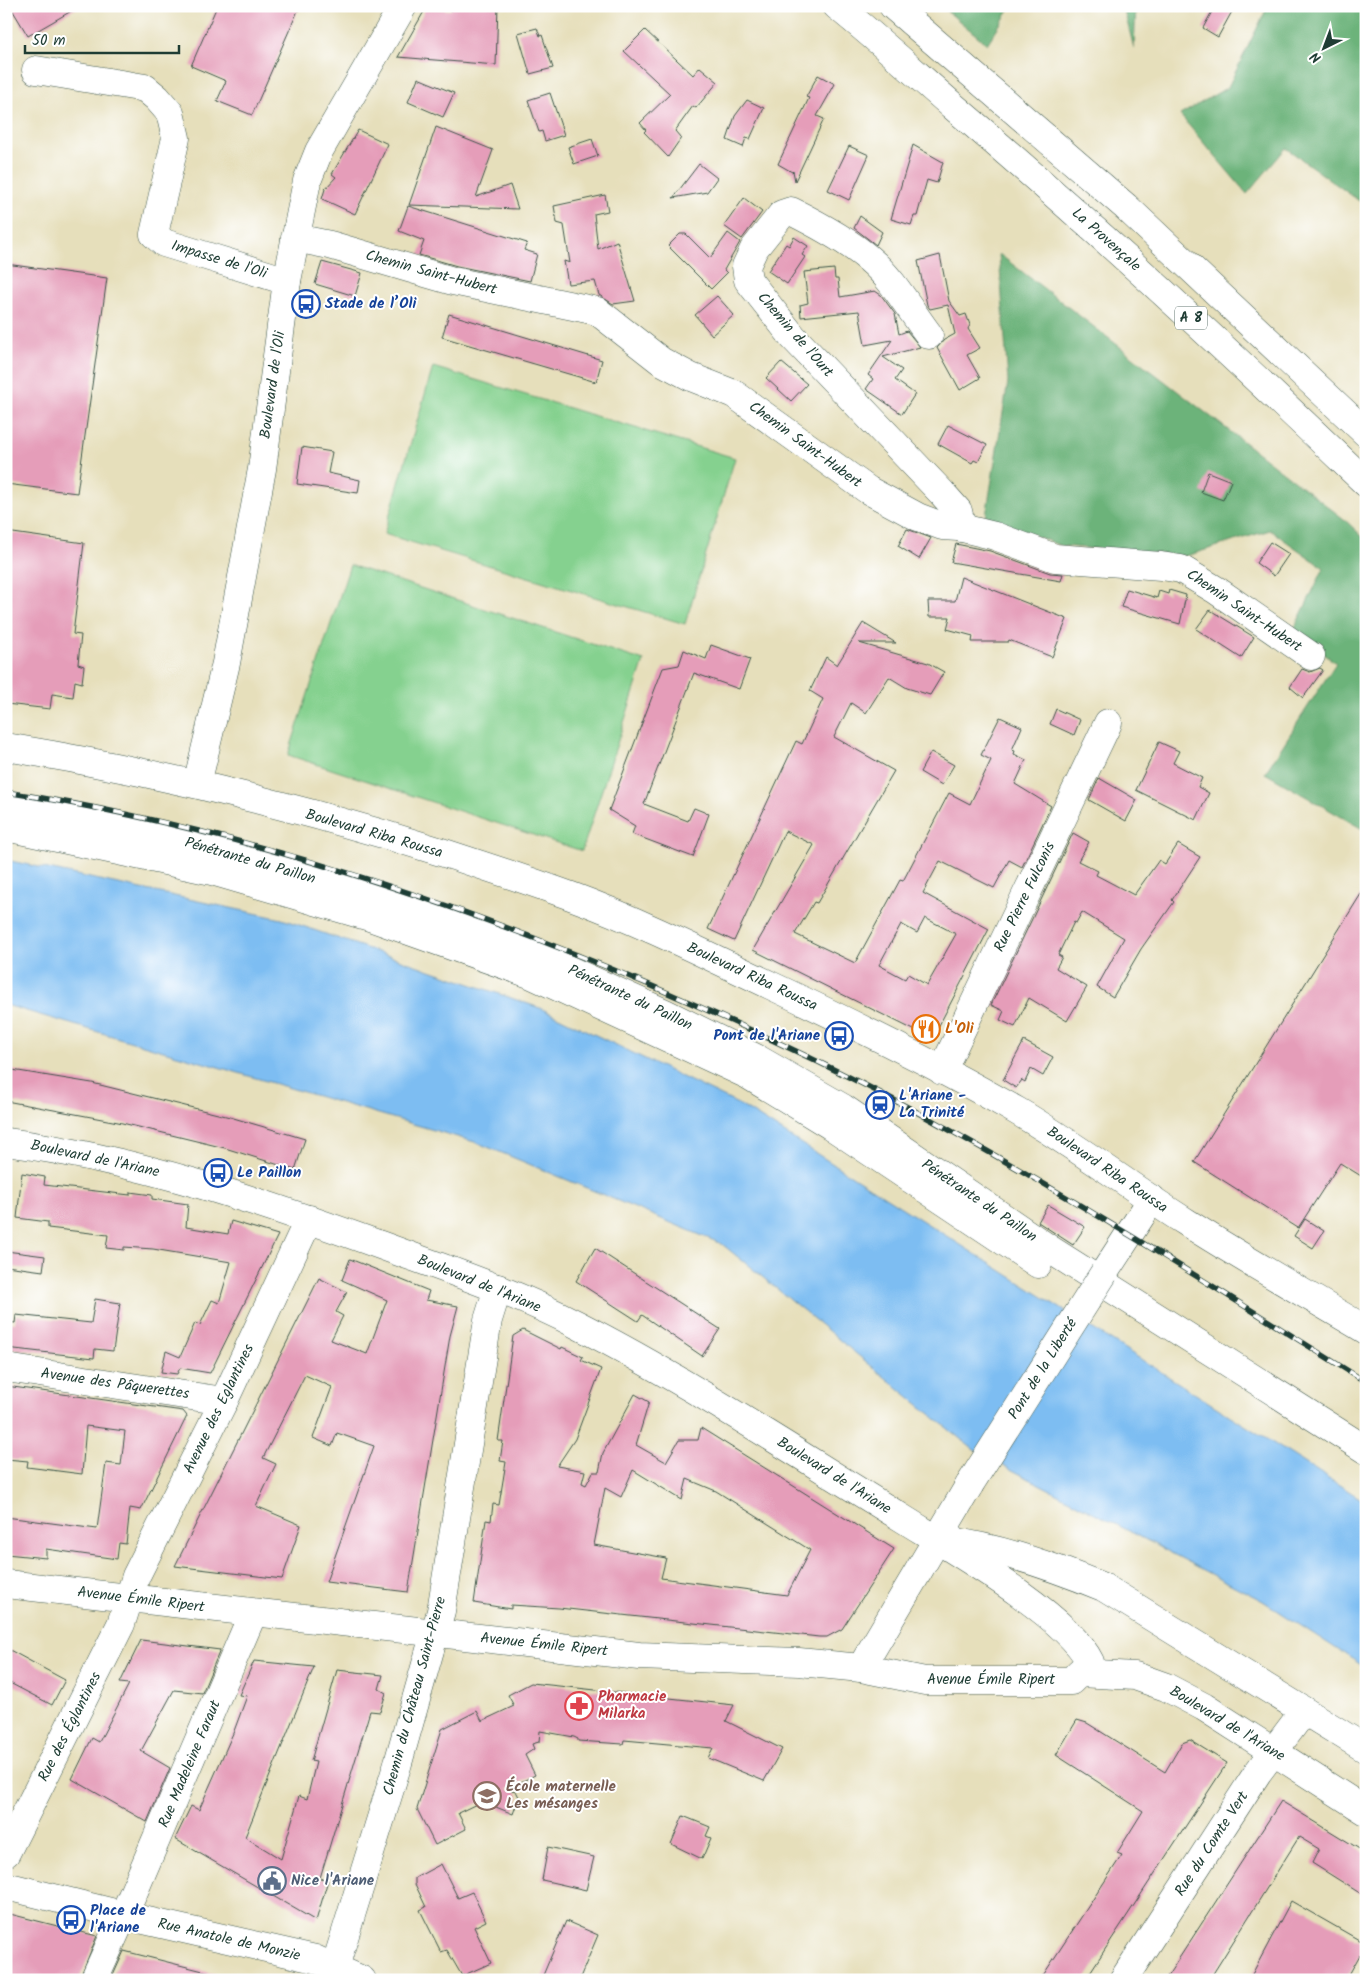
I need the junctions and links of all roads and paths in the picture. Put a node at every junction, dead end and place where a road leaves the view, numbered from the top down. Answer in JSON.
{"nodes":[{"id":1,"x":403,"y":6,"type":"edge"},
{"id":2,"x":837,"y":6,"type":"edge"},
{"id":3,"x":893,"y":6,"type":"edge"},
{"id":4,"x":36,"y":70,"type":"dead end"},
{"id":5,"x":295,"y":238,"type":"junction"},
{"id":6,"x":287,"y":281,"type":"junction"},
{"id":7,"x":929,"y":335,"type":"dead end"},
{"id":8,"x":1366,"y":434,"type":"edge"},
{"id":9,"x":1366,"y":484,"type":"edge"},
{"id":10,"x":962,"y":528,"type":"junction"},
{"id":11,"x":1311,"y":656,"type":"dead end"},
{"id":12,"x":1108,"y":723,"type":"dead end"},
{"id":13,"x":6,"y":747,"type":"edge"},
{"id":14,"x":197,"y":784,"type":"junction"},
{"id":15,"x":6,"y":807,"type":"edge"},
{"id":16,"x":6,"y":826,"type":"edge"},
{"id":17,"x":942,"y":1071,"type":"junction"},
{"id":18,"x":6,"y":1142,"type":"edge"},
{"id":19,"x":1152,"y":1199,"type":"junction"},
{"id":20,"x":309,"y":1219,"type":"junction"},
{"id":21,"x":498,"y":1288,"type":"junction"},
{"id":22,"x":1366,"y":1330,"type":"edge"},
{"id":23,"x":6,"y":1368,"type":"edge"},
{"id":24,"x":224,"y":1401,"type":"junction"},
{"id":25,"x":1366,"y":1450,"type":"edge"},
{"id":26,"x":1366,"y":1470,"type":"edge"},
{"id":27,"x":936,"y":1540,"type":"junction"},
{"id":28,"x":6,"y":1584,"type":"edge"},
{"id":29,"x":128,"y":1599,"type":"junction"},
{"id":30,"x":253,"y":1612,"type":"junction"},
{"id":31,"x":435,"y":1633,"type":"junction"},
{"id":32,"x":861,"y":1668,"type":"junction"},
{"id":33,"x":1079,"y":1673,"type":"junction"},
{"id":34,"x":1304,"y":1711,"type":"junction"},
{"id":35,"x":1366,"y":1749,"type":"edge"},
{"id":36,"x":1274,"y":1752,"type":"junction"},
{"id":37,"x":1366,"y":1811,"type":"edge"},
{"id":38,"x":6,"y":1853,"type":"edge"},
{"id":39,"x":6,"y":1886,"type":"edge"},
{"id":40,"x":124,"y":1915,"type":"junction"},
{"id":41,"x":333,"y":1973,"type":"edge"},
{"id":42,"x":94,"y":1980,"type":"edge"},
{"id":43,"x":362,"y":1980,"type":"edge"},
{"id":44,"x":1123,"y":1980,"type":"edge"}],
"edges":[{"from":1,"to":5,"type":"main road","name":"Boulevard de l'Oli"},
{"from":2,"to":9,"type":"main road","name":"La Provençale","number":"A 8"},
{"from":3,"to":8,"type":"main road","number":"A 8"},
{"from":4,"to":6,"type":"main road","name":"Impasse de l'Oli"},
{"from":5,"to":6,"type":"main road","name":"Boulevard de l'Oli"},
{"from":5,"to":10,"type":"main road","name":"Chemin Saint-Hubert"},
{"from":6,"to":14,"type":"main road","name":"Boulevard de l'Oli"},
{"from":7,"to":10,"type":"main road","name":"Chemin de l'Ourt"},
{"from":10,"to":11,"type":"main road","name":"Chemin Saint-Hubert"},
{"from":12,"to":17,"type":"main road","name":"Rue Pierre Fulconis"},
{"from":13,"to":14,"type":"main road","name":"Boulevard Riba Roussa"},
{"from":14,"to":17,"type":"main road","name":"Boulevard Riba Roussa"},
{"from":15,"to":25,"type":"main road","name":"Pénétrante du Paillon"},
{"from":16,"to":26,"type":"main road","name":"Pénétrante du Paillon"},
{"from":17,"to":19,"type":"main road","name":"Boulevard Riba Roussa"},
{"from":18,"to":20,"type":"main road","name":"Boulevard de l'Ariane"},
{"from":19,"to":22,"type":"main road","name":"Boulevard Riba Roussa"},
{"from":19,"to":27,"type":"main road","name":"Pont de la Liberté","bridge":true},
{"from":20,"to":21,"type":"main road","name":"Boulevard de l'Ariane"},
{"from":20,"to":24,"type":"main road","name":"Avenue des Eglantines"},
{"from":21,"to":27,"type":"main road","name":"Boulevard de l'Ariane"},
{"from":21,"to":31,"type":"main road","name":"Chemin du Château Saint-Pierre"},
{"from":23,"to":24,"type":"main road","name":"Avenue des Pâquerettes"},
{"from":24,"to":29,"type":"main road","name":"Avenue des Eglantines"},
{"from":27,"to":32,"type":"main road","name":"Pont de la Liberté"},
{"from":27,"to":33,"type":"main road","name":"Boulevard de l'Ariane"},
{"from":27,"to":34,"type":"main road","name":"Boulevard de l'Ariane"},
{"from":28,"to":29,"type":"main road","name":"Avenue Émile Ripert"},
{"from":29,"to":30,"type":"main road","name":"Avenue Émile Ripert"},
{"from":29,"to":38,"type":"main road","name":"Rue des Églantines"},
{"from":30,"to":31,"type":"main road","name":"Avenue Émile Ripert"},
{"from":30,"to":40,"type":"main road","name":"Rue Madeleine Faraut"},
{"from":31,"to":32,"type":"main road","name":"Avenue Émile Ripert"},
{"from":31,"to":41,"type":"main road","name":"Chemin du Château Saint-Pierre"},
{"from":32,"to":33,"type":"main road","name":"Avenue Émile Ripert"},
{"from":33,"to":36,"type":"main road","name":"Boulevard de l'Ariane"},
{"from":34,"to":35,"type":"main road","name":"Boulevard de l'Ariane"},
{"from":34,"to":36,"type":"main road","name":"Rue du Comte Vert"},
{"from":36,"to":37,"type":"main road","name":"Boulevard de l'Ariane"},
{"from":36,"to":44,"type":"main road","name":"Rue du Comte Vert"},
{"from":39,"to":40,"type":"main road","name":"Rue Anatole de Monzie"},
{"from":40,"to":41,"type":"main road","name":"Rue Anatole de Monzie"},
{"from":40,"to":42,"type":"main road","name":"Rue Madeleine Faraut"},
{"from":41,"to":43,"type":"main road","name":"Rue Anatole de Monzie"}]}
